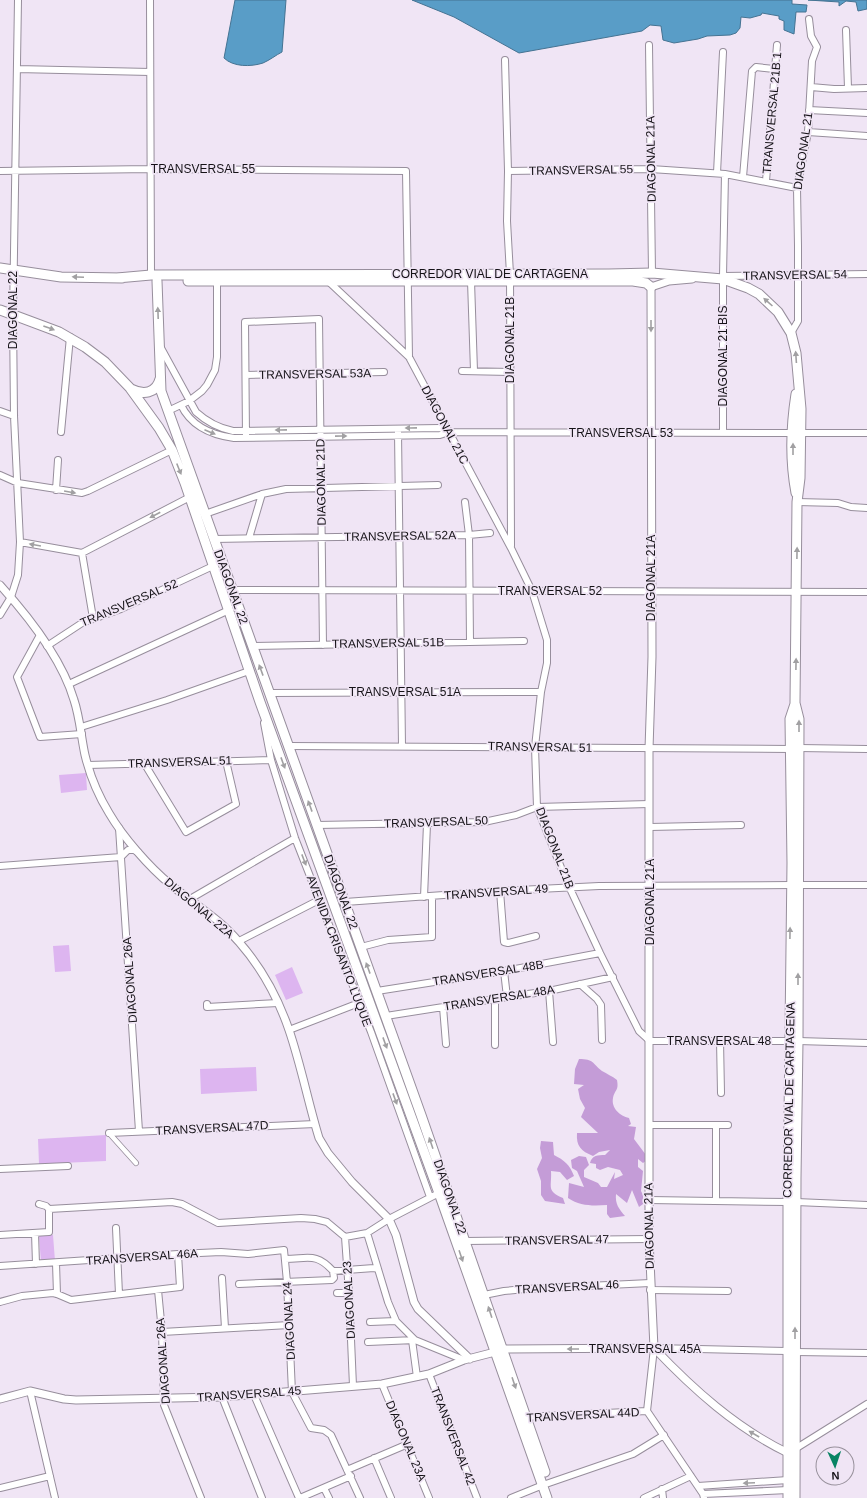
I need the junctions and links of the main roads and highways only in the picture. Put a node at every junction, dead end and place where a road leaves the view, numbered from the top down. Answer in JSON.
{"nodes":[{"id":1,"x":0,"y":268,"type":"edge"},
{"id":2,"x":154,"y":278,"type":"junction"},
{"id":3,"x":409,"y":278,"type":"junction"},
{"id":4,"x":510,"y":278,"type":"junction"},
{"id":5,"x":651,"y":287,"type":"road end"},
{"id":6,"x":0,"y":310,"type":"edge"},
{"id":7,"x":160,"y":378,"type":"junction"},
{"id":8,"x":130,"y":388,"type":"junction"},
{"id":9,"x":168,"y":411,"type":"junction"},
{"id":10,"x":159,"y":428,"type":"junction"},
{"id":11,"x":499,"y":1351,"type":"junction"},
{"id":12,"x":791,"y":1451,"type":"junction"},
{"id":13,"x":546,"y":1484,"type":"junction"},
{"id":14,"x":788,"y":1494,"type":"edge"},
{"id":15,"x":547,"y":1498,"type":"edge"},
{"id":16,"x":554,"y":1498,"type":"edge"},
{"id":17,"x":795,"y":1498,"type":"edge"}],
"edges":[{"from":2,"to":1,"type":"main road","name":"CORREDOR VIAL DE CARTAGENA","one_way":true},
{"from":2,"to":3,"type":"main road","name":"CORREDOR VIAL DE CARTAGENA"},
{"from":2,"to":3,"type":"main road","name":"CORREDOR VIAL DE CARTAGENA"},
{"from":7,"to":2,"type":"main road","name":"DIAGONAL 22","one_way":true},
{"from":3,"to":4,"type":"main road","name":"CORREDOR VIAL DE CARTAGENA"},
{"from":3,"to":4,"type":"main road","name":"CORREDOR VIAL DE CARTAGENA"},
{"from":4,"to":5,"type":"main road","name":"CORREDOR VIAL DE CARTAGENA"},
{"from":12,"to":4,"type":"main road","name":"CORREDOR VIAL DE CARTAGENA","one_way":true},
{"from":6,"to":8,"type":"main road","one_way":true},
{"from":7,"to":8,"type":"main road"},
{"from":7,"to":9,"type":"main road","name":"DIAGONAL 22"},
{"from":8,"to":10,"type":"main road","name":"DIAGONAL 22"},
{"from":9,"to":10,"type":"main road"},
{"from":11,"to":9,"type":"main road","name":"DIAGONAL 22","one_way":true},
{"from":10,"to":11,"type":"main road","name":"DIAGONAL 22","one_way":true},
{"from":11,"to":13,"type":"main road","name":"DIAGONAL 22","one_way":true},
{"from":12,"to":14,"type":"main road","name":"CORREDOR VIAL DE CARTAGENA"},
{"from":12,"to":17,"type":"main road","name":"CORREDOR VIAL DE CARTAGENA"},
{"from":13,"to":15,"type":"main road","name":"DIAGONAL 22"},
{"from":13,"to":16,"type":"main road","name":"DIAGONAL 22"}]}
